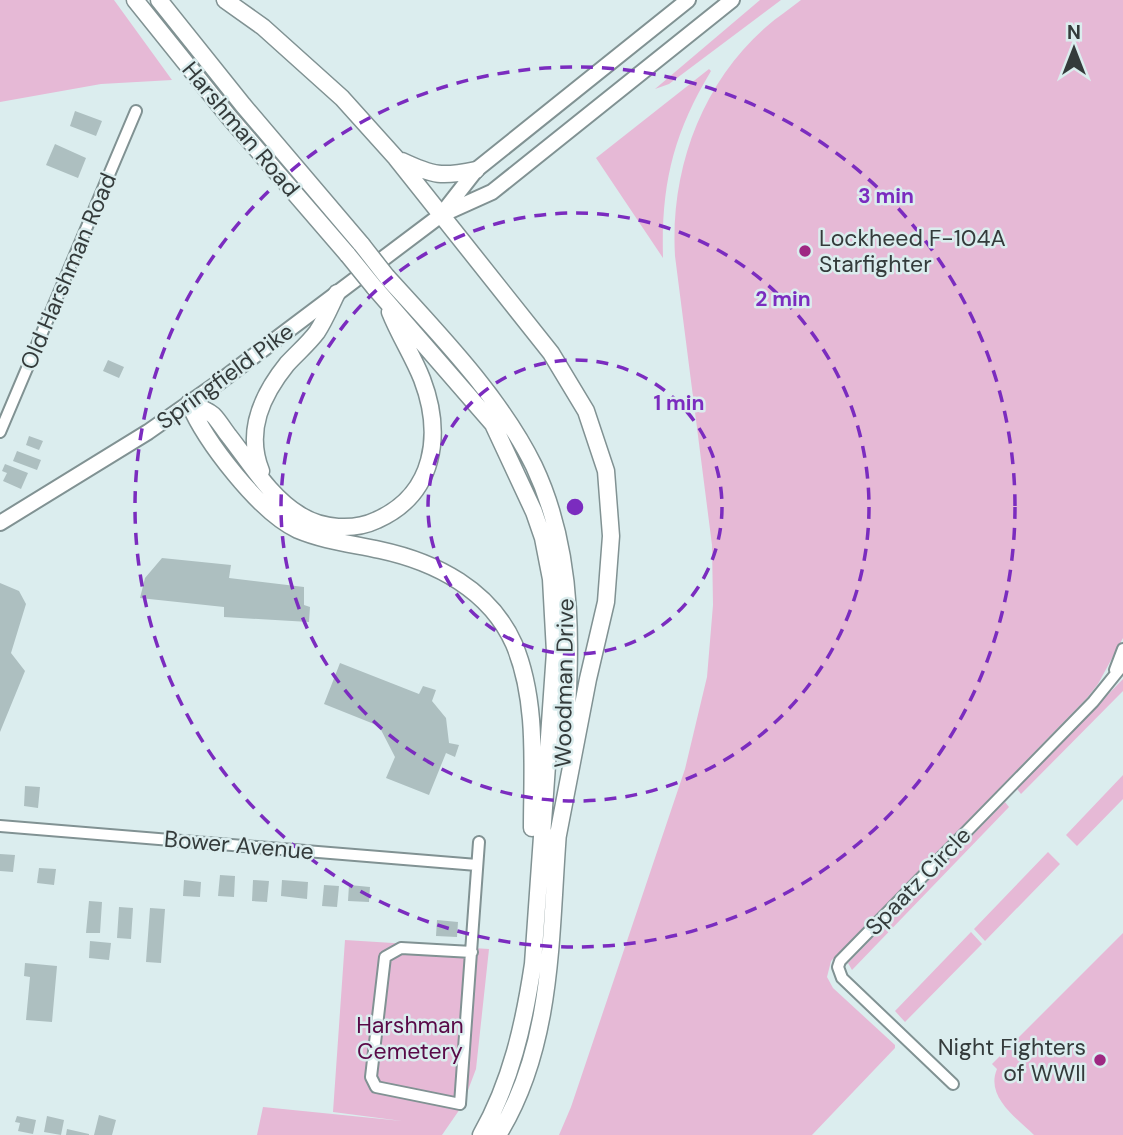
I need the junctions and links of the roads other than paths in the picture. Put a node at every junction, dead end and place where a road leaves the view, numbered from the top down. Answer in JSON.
{"nodes":[{"id":1,"x":135,"y":0,"type":"edge"},
{"id":2,"x":159,"y":0,"type":"edge"},
{"id":3,"x":225,"y":0,"type":"edge"},
{"id":4,"x":688,"y":0,"type":"edge"},
{"id":5,"x":732,"y":0,"type":"edge"},
{"id":6,"x":136,"y":111,"type":"dead end"},
{"id":7,"x":396,"y":158,"type":"junction"},
{"id":8,"x":477,"y":170,"type":"junction"},
{"id":9,"x":441,"y":215,"type":"junction"},
{"id":10,"x":387,"y":277,"type":"joint"},
{"id":11,"x":337,"y":293,"type":"junction"},
{"id":12,"x":379,"y":294,"type":"junction"},
{"id":13,"x":189,"y":403,"type":"junction"},
{"id":14,"x":0,"y":432,"type":"edge"},
{"id":15,"x":272,"y":491,"type":"junction"},
{"id":16,"x":0,"y":523,"type":"edge"},
{"id":17,"x":1123,"y":649,"type":"edge"},
{"id":18,"x":1123,"y":665,"type":"edge"},
{"id":19,"x":1113,"y":676,"type":"junction"},
{"id":20,"x":0,"y":826,"type":"edge"},
{"id":21,"x":557,"y":841,"type":"junction"},
{"id":22,"x":479,"y":842,"type":"dead end"},
{"id":23,"x":477,"y":865,"type":"junction"},
{"id":24,"x":472,"y":952,"type":"junction"},
{"id":25,"x":533,"y":964,"type":"junction"},
{"id":26,"x":953,"y":1084,"type":"dead end"},
{"id":27,"x":481,"y":1135,"type":"edge"},
{"id":28,"x":498,"y":1135,"type":"edge"}],
"edges":[{"from":1,"to":12,"type":"main road","name":"Harshman Road","bridge":true},
{"from":2,"to":10,"type":"main road","name":"Harshman Road","bridge":true},
{"from":3,"to":7,"type":"main road"},
{"from":4,"to":8,"type":"main road","name":"Springfield Pike"},
{"from":5,"to":9,"type":"main road","name":"Springfield Pike"},
{"from":6,"to":14,"type":"street","name":"Old Harshman Road"},
{"from":7,"to":8,"type":"main road"},
{"from":7,"to":9,"type":"main road"},
{"from":8,"to":9,"type":"main road","name":"Springfield Pike"},
{"from":9,"to":11,"type":"main road","name":"Springfield Pike"},
{"from":9,"to":21,"type":"main road"},
{"from":10,"to":21,"type":"main road","name":"Woodman Drive"},
{"from":11,"to":13,"type":"main road","name":"Springfield Pike"},
{"from":11,"to":15,"type":"main road"},
{"from":12,"to":15,"type":"main road"},
{"from":12,"to":25,"type":"main road","name":"Woodman Drive"},
{"from":13,"to":15,"type":"main road"},
{"from":13,"to":16,"type":"main road","name":"Springfield Pike"},
{"from":13,"to":25,"type":"main road"},
{"from":17,"to":19,"type":"street"},
{"from":18,"to":19,"type":"street"},
{"from":19,"to":26,"type":"street","name":"Spaatz Circle"},
{"from":20,"to":23,"type":"street","name":"Bower Avenue"},
{"from":21,"to":28,"type":"main road","name":"Woodman Drive"},
{"from":22,"to":23,"type":"street"},
{"from":23,"to":24,"type":"street"},
{"from":24,"to":24,"type":"street"},
{"from":25,"to":27,"type":"main road","name":"Woodman Drive"}]}
